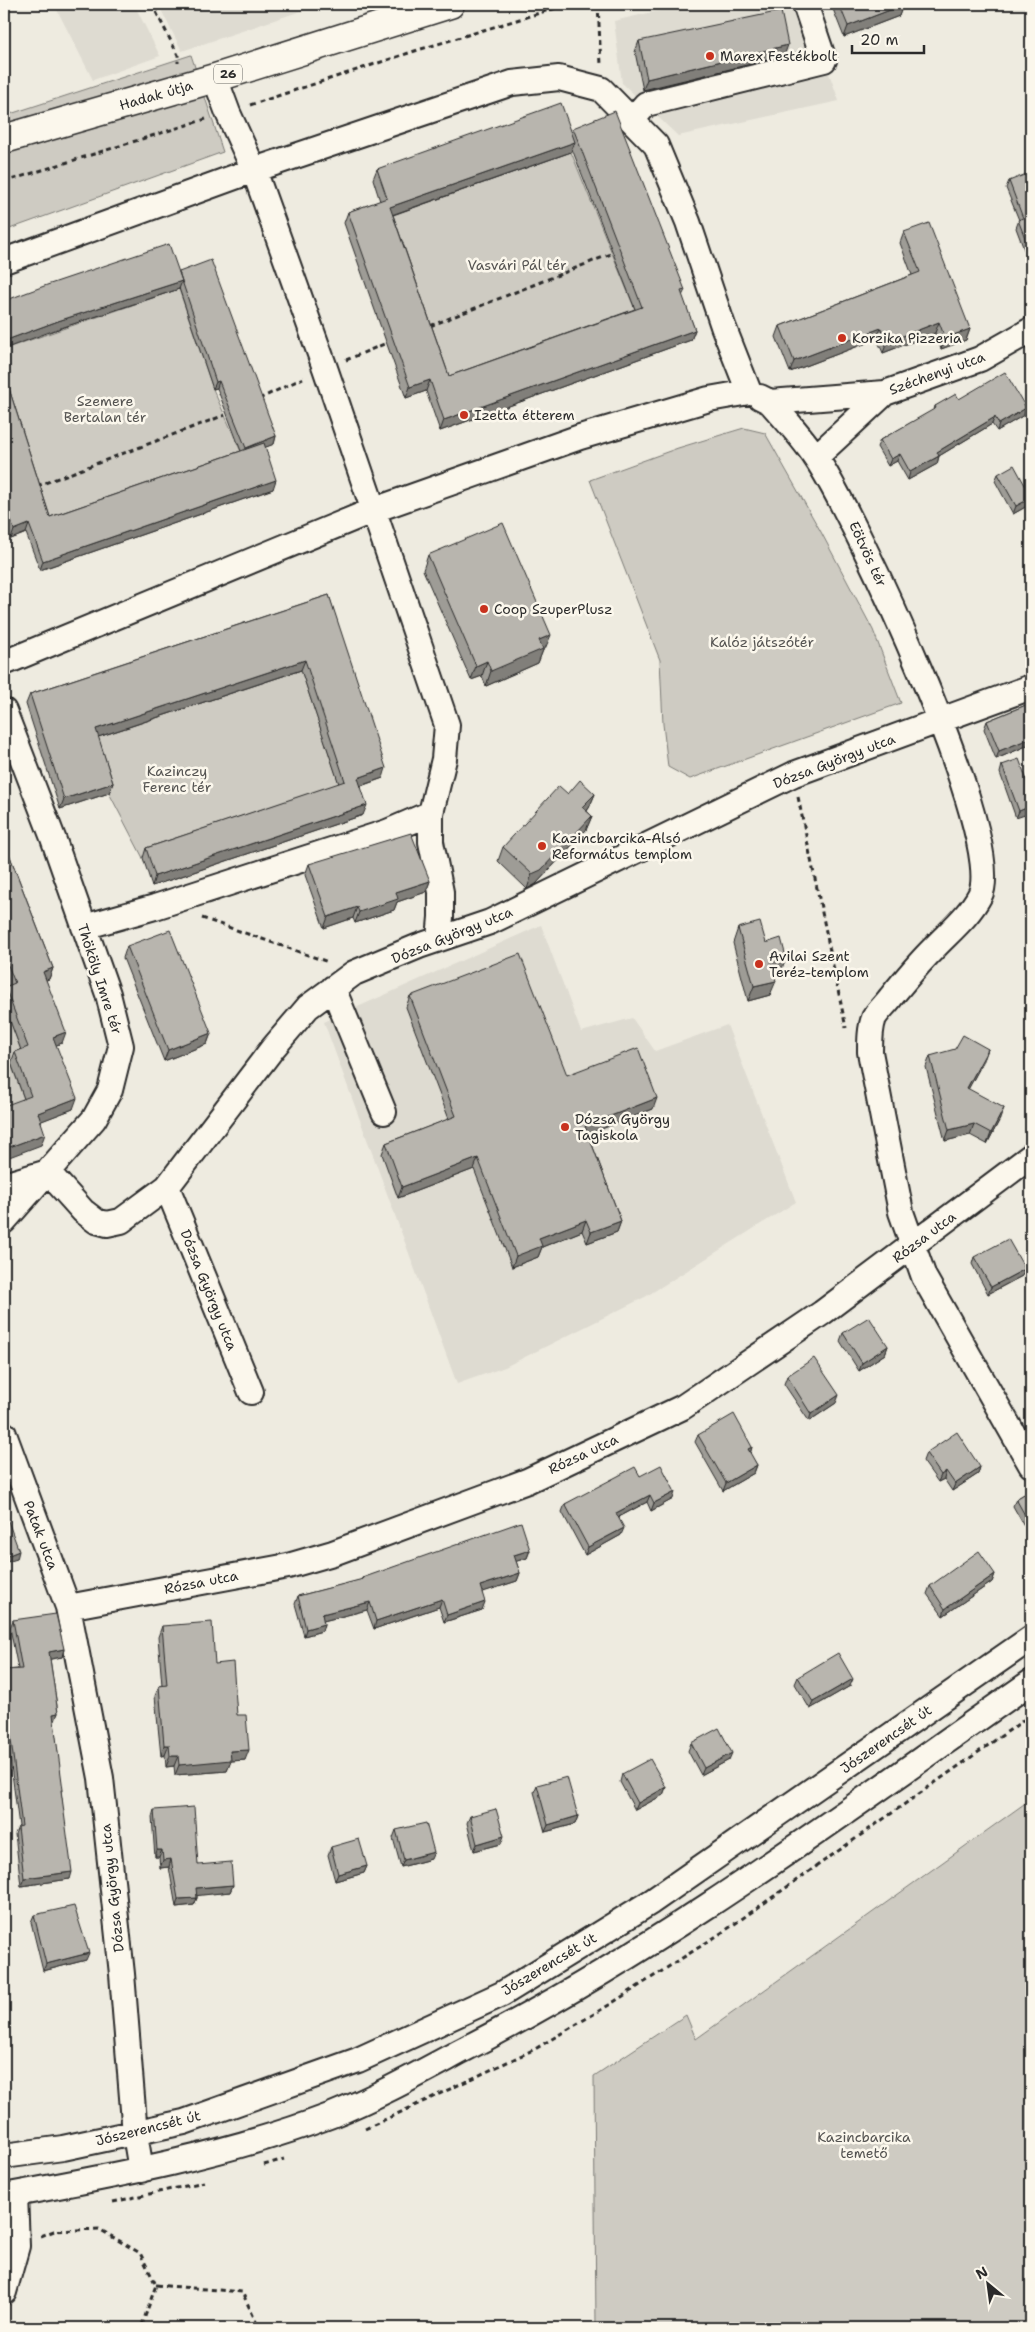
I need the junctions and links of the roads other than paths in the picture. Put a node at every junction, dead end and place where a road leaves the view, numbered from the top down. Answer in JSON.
{"nodes":[{"id":1,"x":450,"y":4,"type":"edge"},
{"id":2,"x":806,"y":4,"type":"edge"},
{"id":3,"x":216,"y":78,"type":"junction"},
{"id":4,"x":632,"y":120,"type":"junction"},
{"id":5,"x":4,"y":139,"type":"edge"},
{"id":6,"x":254,"y":170,"type":"junction"},
{"id":7,"x":4,"y":261,"type":"edge"},
{"id":8,"x":1031,"y":330,"type":"edge"},
{"id":9,"x":749,"y":392,"type":"junction"},
{"id":10,"x":885,"y":393,"type":"junction"},
{"id":11,"x":770,"y":402,"type":"junction"},
{"id":12,"x":816,"y":457,"type":"junction"},
{"id":13,"x":374,"y":510,"type":"junction"},
{"id":14,"x":4,"y":663,"type":"edge"},
{"id":15,"x":1031,"y":687,"type":"edge"},
{"id":16,"x":4,"y":712,"type":"edge"},
{"id":17,"x":941,"y":721,"type":"junction"},
{"id":18,"x":431,"y":813,"type":"junction"},
{"id":19,"x":84,"y":927,"type":"junction"},
{"id":20,"x":439,"y":939,"type":"junction"},
{"id":21,"x":332,"y":988,"type":"junction"},
{"id":22,"x":384,"y":1112,"type":"dead end"},
{"id":23,"x":1031,"y":1156,"type":"edge"},
{"id":24,"x":48,"y":1172,"type":"junction"},
{"id":25,"x":4,"y":1185,"type":"edge"},
{"id":26,"x":167,"y":1186,"type":"junction"},
{"id":27,"x":4,"y":1221,"type":"edge"},
{"id":28,"x":913,"y":1243,"type":"junction"},
{"id":29,"x":252,"y":1392,"type":"dead end"},
{"id":30,"x":4,"y":1434,"type":"edge"},
{"id":31,"x":1031,"y":1465,"type":"edge"},
{"id":32,"x":68,"y":1607,"type":"junction"},
{"id":33,"x":1031,"y":1638,"type":"edge"},
{"id":34,"x":1031,"y":1682,"type":"edge"},
{"id":35,"x":135,"y":2134,"type":"junction"},
{"id":36,"x":4,"y":2156,"type":"edge"},
{"id":37,"x":141,"y":2170,"type":"junction"},
{"id":38,"x":9,"y":2195,"type":"edge"},
{"id":39,"x":4,"y":2292,"type":"edge"}],
"edges":[{"from":1,"to":3,"type":"main road","name":"Hadak útja","number":"26"},
{"from":2,"to":4,"type":"street"},
{"from":3,"to":5,"type":"main road","name":"Hadak útja","number":"26"},
{"from":3,"to":6,"type":"street"},
{"from":4,"to":6,"type":"street"},
{"from":4,"to":9,"type":"street"},
{"from":6,"to":7,"type":"street"},
{"from":6,"to":13,"type":"street"},
{"from":8,"to":10,"type":"street","name":"Széchenyi utca"},
{"from":9,"to":11,"type":"street","name":"Széchenyi utca"},
{"from":9,"to":13,"type":"street"},
{"from":10,"to":11,"type":"street","name":"Széchenyi utca"},
{"from":10,"to":12,"type":"street"},
{"from":11,"to":12,"type":"street","name":"Eötvös tér"},
{"from":12,"to":17,"type":"street","name":"Eötvös tér"},
{"from":13,"to":14,"type":"street"},
{"from":13,"to":18,"type":"street"},
{"from":15,"to":17,"type":"street","name":"Dózsa György utca"},
{"from":16,"to":19,"type":"street","name":"Thököly Imre tér"},
{"from":17,"to":20,"type":"street","name":"Dózsa György utca"},
{"from":17,"to":28,"type":"street","name":"Eötvös tér"},
{"from":18,"to":19,"type":"street"},
{"from":18,"to":20,"type":"street"},
{"from":19,"to":24,"type":"street","name":"Thököly Imre tér"},
{"from":20,"to":21,"type":"street","name":"Dózsa György utca"},
{"from":21,"to":22,"type":"street"},
{"from":21,"to":26,"type":"street","name":"Dózsa György utca"},
{"from":23,"to":28,"type":"street","name":"Rózsa utca"},
{"from":24,"to":25,"type":"street"},
{"from":24,"to":26,"type":"street","name":"Dózsa György utca"},
{"from":24,"to":27,"type":"street","name":"Thököly Imre tér"},
{"from":26,"to":29,"type":"street","name":"Dózsa György utca"},
{"from":28,"to":31,"type":"street","name":"Eötvös tér"},
{"from":28,"to":32,"type":"street","name":"Rózsa utca"},
{"from":30,"to":32,"type":"street","name":"Patak utca"},
{"from":32,"to":35,"type":"street","name":"Dózsa György utca"},
{"from":33,"to":35,"type":"street","name":"Jószerencsét út"},
{"from":34,"to":37,"type":"street"},
{"from":35,"to":36,"type":"street","name":"Jószerencsét út"},
{"from":35,"to":37,"type":"street","name":"Dózsa György utca"},
{"from":37,"to":38,"type":"street"},
{"from":38,"to":39,"type":"street"}]}
